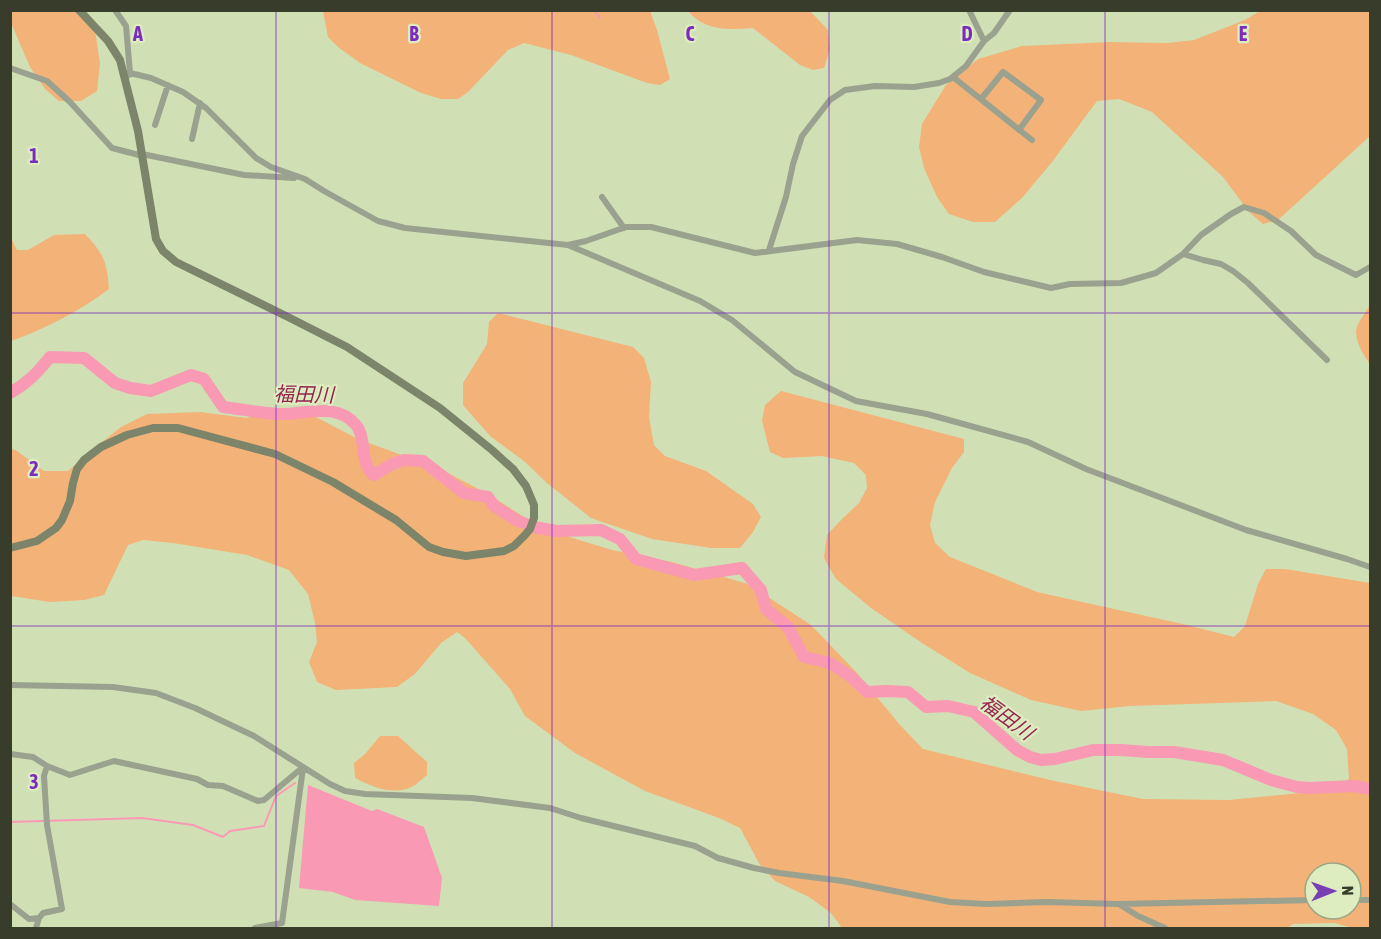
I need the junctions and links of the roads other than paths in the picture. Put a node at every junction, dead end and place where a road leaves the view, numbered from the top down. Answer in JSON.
{"nodes":[{"id":1,"x":79,"y":10,"type":"edge"},
{"id":2,"x":116,"y":10,"type":"edge"},
{"id":3,"x":969,"y":10,"type":"edge"},
{"id":4,"x":1010,"y":10,"type":"edge"},
{"id":5,"x":984,"y":41,"type":"junction"},
{"id":6,"x":11,"y":71,"type":"edge"},
{"id":7,"x":128,"y":77,"type":"junction"},
{"id":8,"x":953,"y":77,"type":"junction"},
{"id":9,"x":168,"y":85,"type":"junction"},
{"id":10,"x":981,"y":99,"type":"junction"},
{"id":11,"x":200,"y":104,"type":"junction"},
{"id":12,"x":155,"y":125,"type":"dead end"},
{"id":13,"x":1019,"y":130,"type":"junction"},
{"id":14,"x":192,"y":139,"type":"dead end"},
{"id":15,"x":1032,"y":140,"type":"dead end"},
{"id":16,"x":142,"y":154,"type":"junction"},
{"id":17,"x":304,"y":179,"type":"junction"},
{"id":18,"x":602,"y":197,"type":"dead end"},
{"id":19,"x":624,"y":228,"type":"junction"},
{"id":20,"x":568,"y":245,"type":"junction"},
{"id":21,"x":769,"y":250,"type":"junction"},
{"id":22,"x":1183,"y":254,"type":"junction"},
{"id":23,"x":1371,"y":267,"type":"edge"},
{"id":24,"x":1327,"y":360,"type":"dead end"},
{"id":25,"x":10,"y":548,"type":"edge"},
{"id":26,"x":1371,"y":567,"type":"edge"},
{"id":27,"x":10,"y":685,"type":"edge"},
{"id":28,"x":10,"y":754,"type":"edge"},
{"id":29,"x":47,"y":766,"type":"junction"},
{"id":30,"x":303,"y":767,"type":"junction"},
{"id":31,"x":1303,"y":900,"type":"edge"},
{"id":32,"x":10,"y":904,"type":"edge"},
{"id":33,"x":1118,"y":904,"type":"junction"},
{"id":34,"x":39,"y":918,"type":"junction"},
{"id":35,"x":36,"y":928,"type":"edge"},
{"id":36,"x":255,"y":928,"type":"edge"},
{"id":37,"x":1165,"y":928,"type":"edge"}],
"edges":[{"from":1,"to":7,"type":"street"},
{"from":2,"to":7,"type":"street"},
{"from":3,"to":5,"type":"street"},
{"from":4,"to":5,"type":"street"},
{"from":5,"to":8,"type":"street"},
{"from":6,"to":16,"type":"street"},
{"from":7,"to":9,"type":"street"},
{"from":7,"to":16,"type":"street"},
{"from":8,"to":10,"type":"street"},
{"from":8,"to":21,"type":"street"},
{"from":9,"to":11,"type":"street"},
{"from":9,"to":12,"type":"street"},
{"from":10,"to":13,"type":"street"},
{"from":10,"to":13,"type":"street"},
{"from":11,"to":14,"type":"street"},
{"from":11,"to":17,"type":"street"},
{"from":13,"to":15,"type":"street"},
{"from":16,"to":17,"type":"street"},
{"from":16,"to":25,"type":"street"},
{"from":17,"to":20,"type":"street"},
{"from":18,"to":19,"type":"street"},
{"from":19,"to":20,"type":"street"},
{"from":19,"to":21,"type":"street"},
{"from":20,"to":26,"type":"street"},
{"from":21,"to":22,"type":"street"},
{"from":22,"to":23,"type":"street"},
{"from":22,"to":24,"type":"street"},
{"from":27,"to":30,"type":"street"},
{"from":28,"to":29,"type":"street"},
{"from":29,"to":30,"type":"street"},
{"from":29,"to":34,"type":"street"},
{"from":30,"to":33,"type":"street"},
{"from":30,"to":36,"type":"street"},
{"from":31,"to":33,"type":"street"},
{"from":32,"to":34,"type":"street"},
{"from":33,"to":37,"type":"street"},
{"from":34,"to":35,"type":"street"}]}
